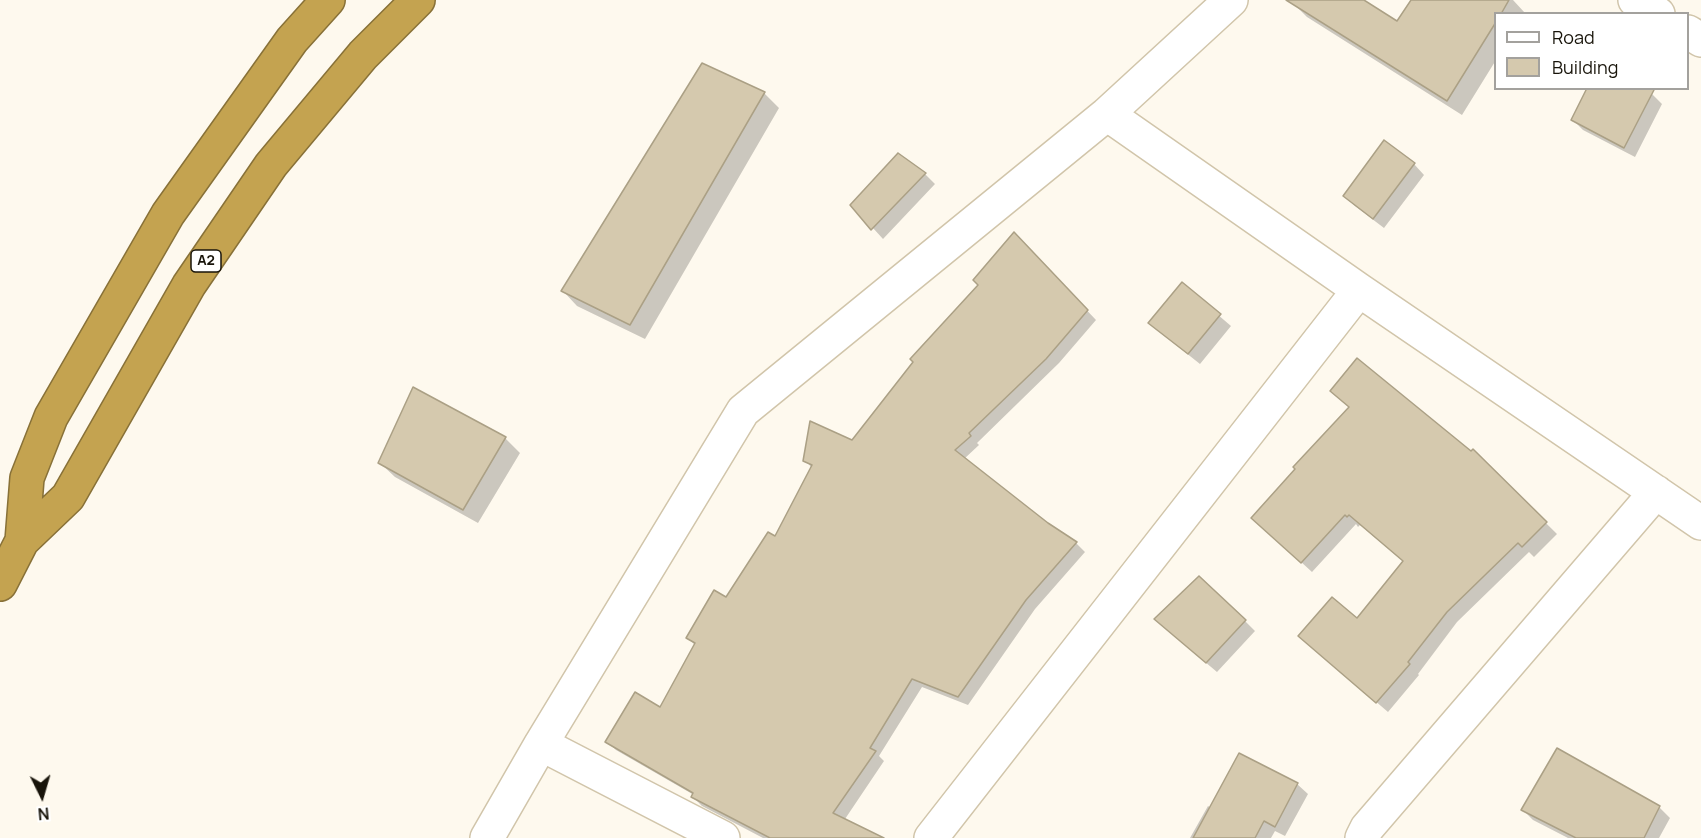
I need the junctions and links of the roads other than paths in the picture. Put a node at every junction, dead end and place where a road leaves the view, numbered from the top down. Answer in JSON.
{"nodes":[{"id":1,"x":328,"y":0,"type":"edge"},
{"id":2,"x":418,"y":0,"type":"edge"},
{"id":3,"x":1231,"y":0,"type":"edge"},
{"id":4,"x":1635,"y":0,"type":"edge"},
{"id":5,"x":1655,"y":12,"type":"edge"},
{"id":6,"x":1107,"y":114,"type":"junction"},
{"id":7,"x":1359,"y":290,"type":"junction"},
{"id":8,"x":1656,"y":492,"type":"junction"},
{"id":9,"x":1701,"y":523,"type":"edge"},
{"id":10,"x":22,"y":541,"type":"junction"},
{"id":11,"x":0,"y":584,"type":"edge"},
{"id":12,"x":541,"y":744,"type":"junction"},
{"id":13,"x":487,"y":838,"type":"edge"},
{"id":14,"x":723,"y":838,"type":"edge"},
{"id":15,"x":931,"y":838,"type":"edge"},
{"id":16,"x":1362,"y":838,"type":"edge"}],
"edges":[{"from":1,"to":10,"type":"highway","number":"A2"},
{"from":2,"to":10,"type":"highway","number":"A2"},
{"from":3,"to":6,"type":"street"},
{"from":4,"to":5,"type":"street"},
{"from":6,"to":7,"type":"street"},
{"from":6,"to":12,"type":"street"},
{"from":7,"to":8,"type":"street"},
{"from":7,"to":15,"type":"street"},
{"from":8,"to":9,"type":"street"},
{"from":8,"to":16,"type":"street"},
{"from":10,"to":11,"type":"highway","number":"A2"},
{"from":12,"to":13,"type":"street"},
{"from":12,"to":14,"type":"street"}]}
